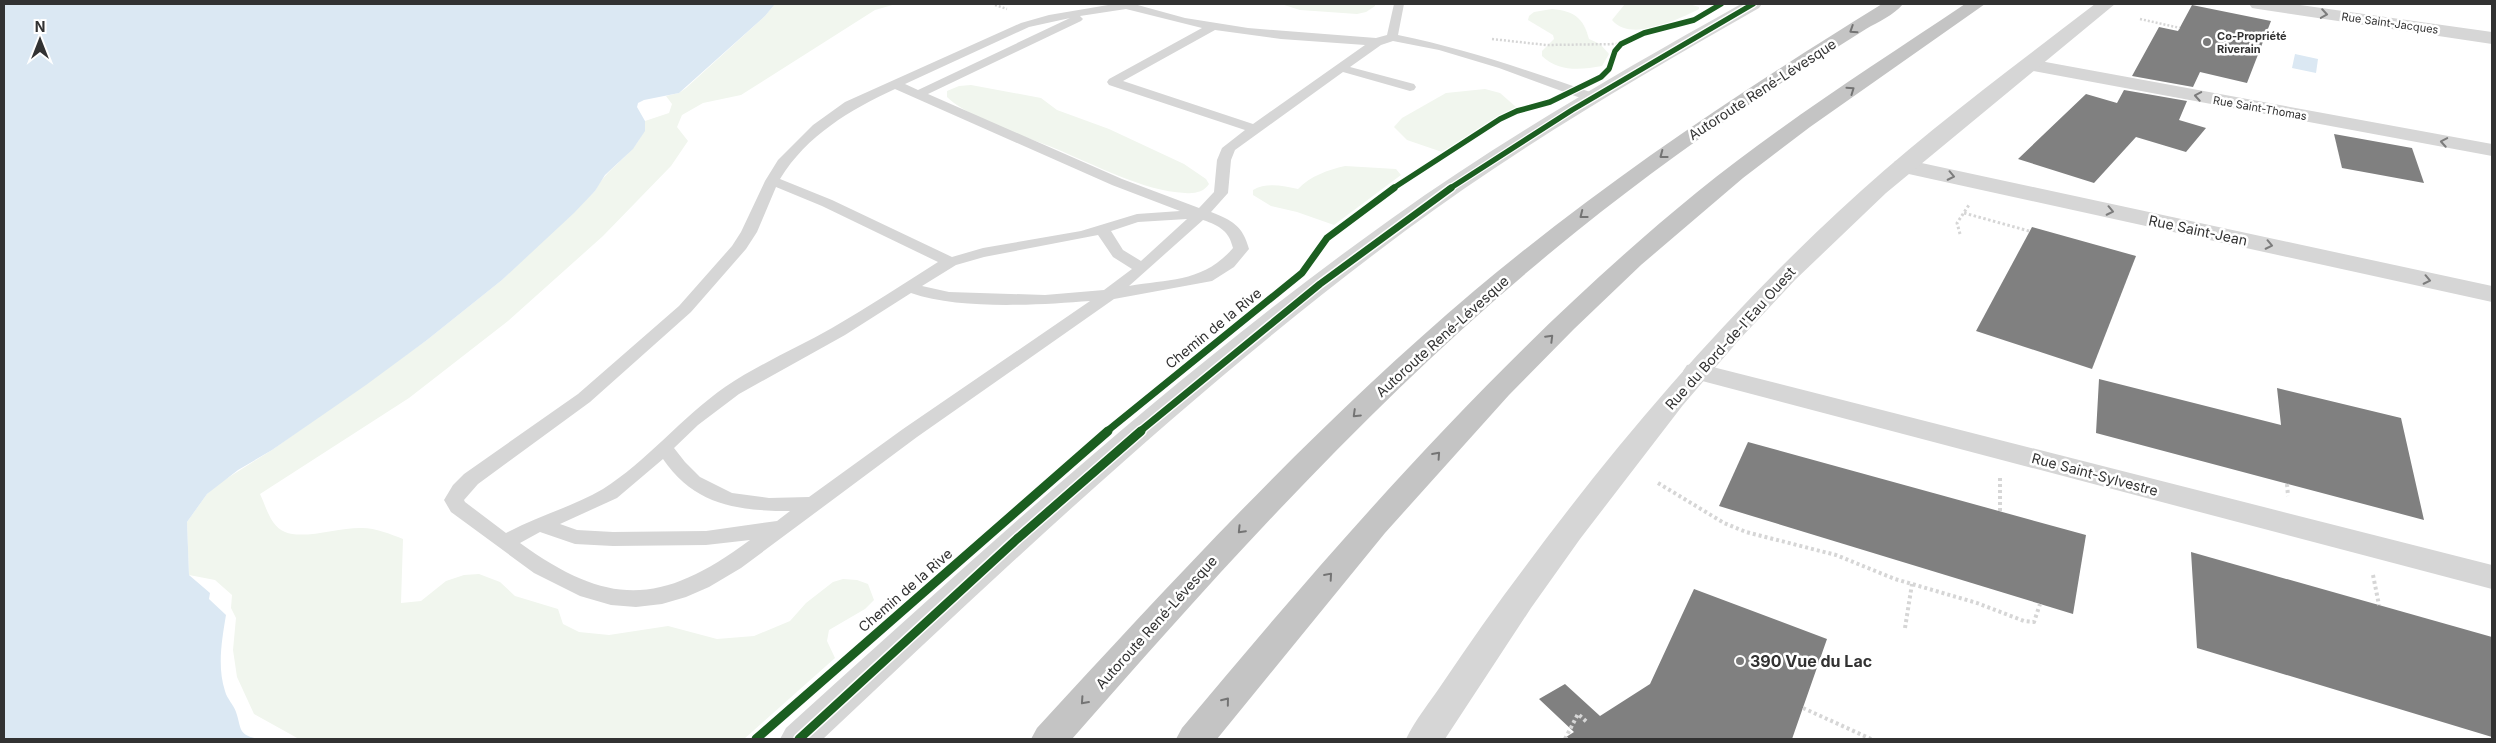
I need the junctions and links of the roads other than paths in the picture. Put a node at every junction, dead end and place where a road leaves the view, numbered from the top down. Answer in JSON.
{"nodes":[{"id":1,"x":1399,"y":4,"type":"edge"},
{"id":2,"x":1753,"y":4,"type":"edge"},
{"id":3,"x":1894,"y":4,"type":"edge"},
{"id":4,"x":1976,"y":4,"type":"edge"},
{"id":5,"x":2106,"y":4,"type":"edge"},
{"id":6,"x":2258,"y":4,"type":"edge"},
{"id":7,"x":1125,"y":5,"type":"edge"},
{"id":8,"x":1088,"y":12,"type":"junction"},
{"id":9,"x":1214,"y":26,"type":"junction"},
{"id":10,"x":2492,"y":38,"type":"edge"},
{"id":11,"x":1384,"y":40,"type":"junction"},
{"id":12,"x":1441,"y":47,"type":"junction"},
{"id":13,"x":2028,"y":65,"type":"junction"},
{"id":14,"x":1341,"y":68,"type":"junction"},
{"id":15,"x":1539,"y":80,"type":"junction"},
{"id":16,"x":896,"y":85,"type":"junction"},
{"id":17,"x":1410,"y":87,"type":"dead end"},
{"id":18,"x":919,"y":94,"type":"junction"},
{"id":19,"x":1591,"y":97,"type":"junction"},
{"id":20,"x":1254,"y":129,"type":"junction"},
{"id":21,"x":2492,"y":150,"type":"edge"},
{"id":22,"x":1903,"y":166,"type":"junction"},
{"id":23,"x":772,"y":182,"type":"junction"},
{"id":24,"x":1202,"y":214,"type":"junction"},
{"id":25,"x":1102,"y":229,"type":"junction"},
{"id":26,"x":950,"y":262,"type":"junction"},
{"id":27,"x":1143,"y":268,"type":"junction"},
{"id":28,"x":912,"y":288,"type":"junction"},
{"id":29,"x":2492,"y":294,"type":"edge"},
{"id":30,"x":1107,"y":295,"type":"junction"},
{"id":31,"x":1697,"y":371,"type":"junction"},
{"id":32,"x":664,"y":447,"type":"junction"},
{"id":33,"x":814,"y":504,"type":"junction"},
{"id":34,"x":539,"y":524,"type":"junction"},
{"id":35,"x":783,"y":527,"type":"junction"},
{"id":36,"x":506,"y":542,"type":"junction"},
{"id":37,"x":2492,"y":577,"type":"edge"},
{"id":38,"x":799,"y":739,"type":"edge"},
{"id":39,"x":1050,"y":739,"type":"edge"},
{"id":40,"x":1195,"y":739,"type":"edge"},
{"id":41,"x":1424,"y":739,"type":"edge"}],
"edges":[{"from":1,"to":11,"type":"lane"},
{"from":2,"to":19,"type":"street"},
{"from":3,"to":39,"type":"highway","name":"Autoroute René-Lévesque","one_way":true},
{"from":40,"to":4,"type":"highway","one_way":true},
{"from":5,"to":13,"type":"street","name":"Rue du Bord-de-l'Eau Ouest"},
{"from":6,"to":10,"type":"street","name":"Rue Saint-Jacques","one_way":true},
{"from":7,"to":8,"type":"lane"},
{"from":7,"to":9,"type":"lane"},
{"from":8,"to":16,"type":"lane"},
{"from":8,"to":18,"type":"lane"},
{"from":9,"to":11,"type":"lane"},
{"from":9,"to":20,"type":"lane"},
{"from":11,"to":12,"type":"lane"},
{"from":11,"to":14,"type":"lane"},
{"from":12,"to":15,"type":"lane"},
{"from":12,"to":15,"type":"lane"},
{"from":21,"to":13,"type":"street","name":"Rue Saint-Thomas","one_way":true},
{"from":13,"to":22,"type":"street","name":"Rue du Bord-de-l'Eau Ouest"},
{"from":14,"to":17,"type":"lane"},
{"from":14,"to":20,"type":"lane"},
{"from":15,"to":19,"type":"lane"},
{"from":16,"to":18,"type":"lane"},
{"from":16,"to":23,"type":"lane"},
{"from":18,"to":24,"type":"lane"},
{"from":19,"to":38,"type":"street"},
{"from":20,"to":24,"type":"lane"},
{"from":22,"to":29,"type":"street","name":"Rue Saint-Jean","one_way":true},
{"from":22,"to":31,"type":"street","name":"Rue du Bord-de-l'Eau Ouest"},
{"from":23,"to":26,"type":"lane"},
{"from":23,"to":36,"type":"lane"},
{"from":24,"to":25,"type":"lane"},
{"from":24,"to":27,"type":"lane"},
{"from":24,"to":30,"type":"lane"},
{"from":25,"to":26,"type":"lane"},
{"from":25,"to":27,"type":"lane"},
{"from":26,"to":28,"type":"lane"},
{"from":27,"to":30,"type":"lane"},
{"from":28,"to":30,"type":"lane"},
{"from":28,"to":32,"type":"lane"},
{"from":30,"to":33,"type":"lane"},
{"from":31,"to":37,"type":"street","name":"Rue Saint-Sylvestre"},
{"from":31,"to":41,"type":"street","name":"Rue du Bord-de-l'Eau Ouest"},
{"from":32,"to":33,"type":"lane"},
{"from":32,"to":34,"type":"lane"},
{"from":33,"to":35,"type":"lane"},
{"from":34,"to":35,"type":"lane"},
{"from":34,"to":36,"type":"lane"},
{"from":35,"to":36,"type":"lane"}]}
